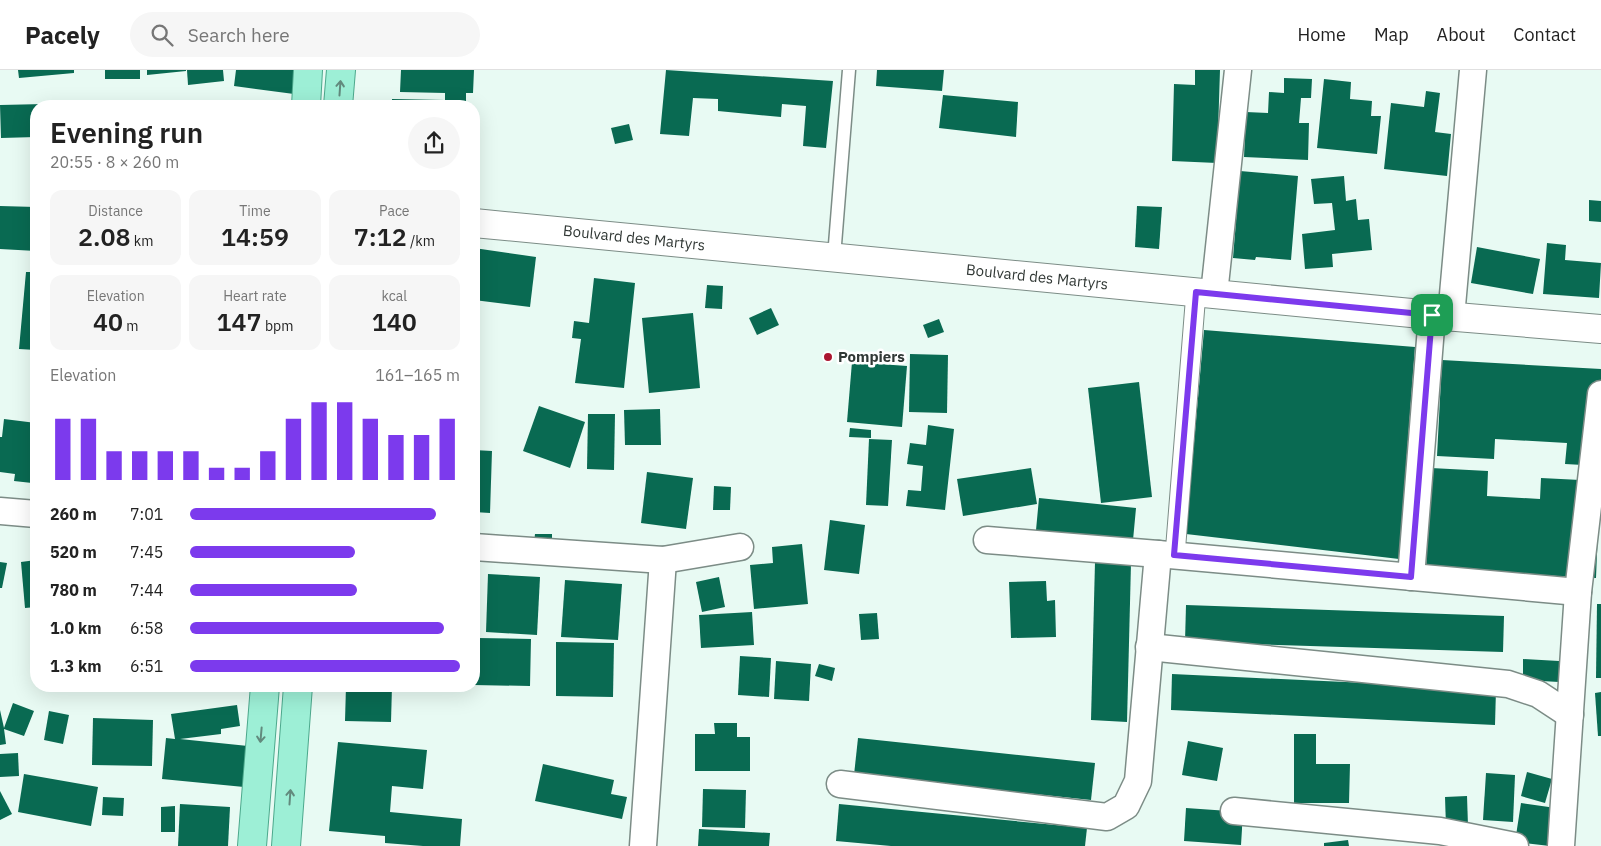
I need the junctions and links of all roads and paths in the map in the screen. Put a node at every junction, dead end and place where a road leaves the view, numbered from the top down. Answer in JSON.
{"nodes":[{"id":1,"x":308,"y":70,"type":"edge"},
{"id":2,"x":341,"y":70,"type":"edge"},
{"id":3,"x":849,"y":70,"type":"edge"},
{"id":4,"x":1238,"y":70,"type":"edge"},
{"id":5,"x":1473,"y":70,"type":"edge"},
{"id":6,"x":306,"y":100,"type":"edge"},
{"id":7,"x":338,"y":100,"type":"edge"},
{"id":8,"x":480,"y":224,"type":"edge"},
{"id":9,"x":834,"y":257,"type":"junction"},
{"id":10,"x":1205,"y":293,"type":"junction"},
{"id":11,"x":1441,"y":316,"type":"junction"},
{"id":12,"x":1601,"y":329,"type":"edge"},
{"id":13,"x":1601,"y":394,"type":"edge"},
{"id":14,"x":0,"y":511,"type":"edge"},
{"id":15,"x":30,"y":514,"type":"edge"},
{"id":16,"x":987,"y":540,"type":"dead end"},
{"id":17,"x":480,"y":547,"type":"edge"},
{"id":18,"x":740,"y":547,"type":"dead end"},
{"id":19,"x":1166,"y":554,"type":"junction"},
{"id":20,"x":663,"y":560,"type":"junction"},
{"id":21,"x":1411,"y":577,"type":"junction"},
{"id":22,"x":1578,"y":592,"type":"junction"},
{"id":23,"x":1149,"y":647,"type":"junction"},
{"id":24,"x":265,"y":692,"type":"edge"},
{"id":25,"x":298,"y":692,"type":"edge"},
{"id":26,"x":1570,"y":715,"type":"junction"},
{"id":27,"x":840,"y":784,"type":"dead end"},
{"id":28,"x":1234,"y":811,"type":"dead end"},
{"id":29,"x":252,"y":846,"type":"edge"},
{"id":30,"x":286,"y":846,"type":"edge"},
{"id":31,"x":643,"y":846,"type":"edge"},
{"id":32,"x":1515,"y":846,"type":"edge"},
{"id":33,"x":1561,"y":846,"type":"edge"}],
"edges":[{"from":1,"to":6,"type":"main road"},
{"from":7,"to":2,"type":"main road","one_way":true},
{"from":3,"to":9,"type":"lane"},
{"from":4,"to":10,"type":"street"},
{"from":5,"to":11,"type":"street"},
{"from":8,"to":9,"type":"street","name":"Boulvard des Martyrs"},
{"from":9,"to":10,"type":"street","name":"Boulvard des Martyrs"},
{"from":10,"to":11,"type":"street","name":"Boulvard des Martyrs"},
{"from":10,"to":19,"type":"street"},
{"from":11,"to":12,"type":"street","name":"Boulvard des Martyrs"},
{"from":11,"to":21,"type":"street"},
{"from":13,"to":22,"type":"street"},
{"from":14,"to":15,"type":"street"},
{"from":16,"to":19,"type":"street"},
{"from":17,"to":20,"type":"street"},
{"from":18,"to":20,"type":"street"},
{"from":19,"to":21,"type":"street"},
{"from":19,"to":23,"type":"street"},
{"from":20,"to":31,"type":"street"},
{"from":21,"to":22,"type":"street"},
{"from":22,"to":26,"type":"street"},
{"from":23,"to":26,"type":"street"},
{"from":23,"to":27,"type":"street"},
{"from":24,"to":29,"type":"main road","one_way":true},
{"from":30,"to":25,"type":"main road","one_way":true},
{"from":26,"to":33,"type":"street"},
{"from":28,"to":32,"type":"street"}]}
